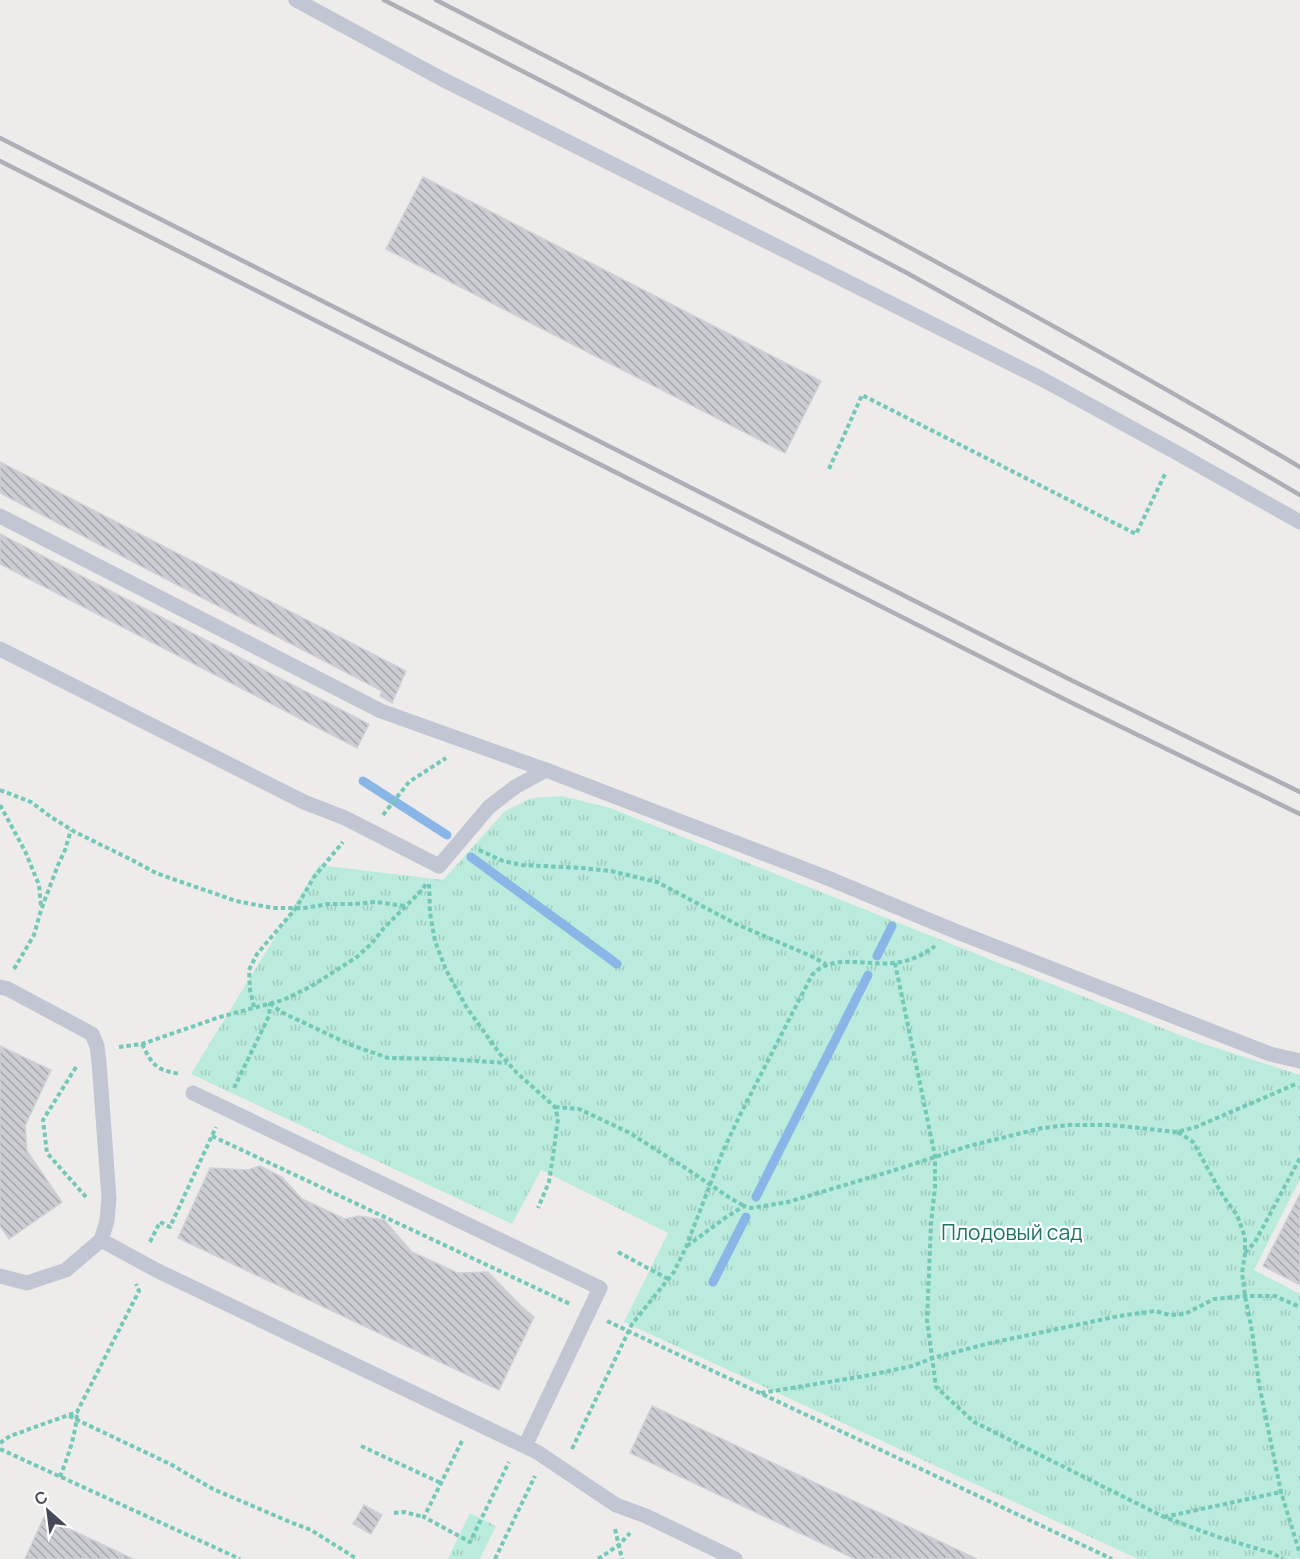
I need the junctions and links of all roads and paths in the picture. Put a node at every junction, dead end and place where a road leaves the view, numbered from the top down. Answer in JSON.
{"nodes":[{"id":1,"x":296,"y":0,"type":"edge"},
{"id":2,"x":1169,"y":468,"type":"dead end"},
{"id":3,"x":829,"y":469,"type":"dead end"},
{"id":4,"x":0,"y":516,"type":"edge"},
{"id":5,"x":1300,"y":522,"type":"edge"},
{"id":6,"x":0,"y":649,"type":"edge"},
{"id":7,"x":468,"y":743,"type":"junction"},
{"id":8,"x":546,"y":770,"type":"junction"},
{"id":9,"x":0,"y":790,"type":"edge"},
{"id":10,"x":0,"y":805,"type":"edge"},
{"id":11,"x":391,"y":807,"type":"dead end"},
{"id":12,"x":71,"y":829,"type":"junction"},
{"id":13,"x":461,"y":841,"type":"junction"},
{"id":14,"x":314,"y":877,"type":"dead end"},
{"id":15,"x":405,"y":906,"type":"junction"},
{"id":16,"x":296,"y":908,"type":"junction"},
{"id":17,"x":41,"y":910,"type":"junction"},
{"id":18,"x":955,"y":932,"type":"junction"},
{"id":19,"x":895,"y":963,"type":"junction"},
{"id":20,"x":827,"y":964,"type":"junction"},
{"id":21,"x":1,"y":987,"type":"edge"},
{"id":22,"x":270,"y":1004,"type":"junction"},
{"id":23,"x":254,"y":1007,"type":"junction"},
{"id":24,"x":97,"y":1046,"type":"junction"},
{"id":25,"x":1300,"y":1061,"type":"edge"},
{"id":26,"x":508,"y":1063,"type":"junction"},
{"id":27,"x":1300,"y":1082,"type":"edge"},
{"id":28,"x":193,"y":1093,"type":"dead end"},
{"id":29,"x":555,"y":1107,"type":"junction"},
{"id":30,"x":225,"y":1108,"type":"junction"},
{"id":31,"x":1177,"y":1132,"type":"junction"},
{"id":32,"x":212,"y":1137,"type":"dead end"},
{"id":33,"x":935,"y":1156,"type":"junction"},
{"id":34,"x":1300,"y":1158,"type":"edge"},
{"id":35,"x":710,"y":1184,"type":"junction"},
{"id":36,"x":744,"y":1206,"type":"junction"},
{"id":37,"x":538,"y":1208,"type":"dead end"},
{"id":38,"x":107,"y":1221,"type":"junction"},
{"id":39,"x":100,"y":1240,"type":"junction"},
{"id":40,"x":686,"y":1247,"type":"junction"},
{"id":41,"x":618,"y":1252,"type":"dead end"},
{"id":42,"x":1245,"y":1254,"type":"junction"},
{"id":43,"x":0,"y":1276,"type":"edge"},
{"id":44,"x":668,"y":1279,"type":"junction"},
{"id":45,"x":1245,"y":1296,"type":"junction"},
{"id":46,"x":1300,"y":1307,"type":"edge"},
{"id":47,"x":589,"y":1313,"type":"junction"},
{"id":48,"x":629,"y":1332,"type":"junction"},
{"id":49,"x":933,"y":1358,"type":"junction"},
{"id":50,"x":760,"y":1394,"type":"junction"},
{"id":51,"x":68,"y":1415,"type":"junction"},
{"id":52,"x":77,"y":1419,"type":"junction"},
{"id":53,"x":472,"y":1421,"type":"junction"},
{"id":54,"x":0,"y":1443,"type":"edge"},
{"id":55,"x":522,"y":1444,"type":"junction"},
{"id":56,"x":361,"y":1446,"type":"dead end"},
{"id":57,"x":0,"y":1449,"type":"edge"},
{"id":58,"x":545,"y":1457,"type":"junction"},
{"id":59,"x":563,"y":1469,"type":"junction"},
{"id":60,"x":60,"y":1477,"type":"junction"},
{"id":61,"x":441,"y":1483,"type":"junction"},
{"id":62,"x":1281,"y":1492,"type":"junction"},
{"id":63,"x":394,"y":1513,"type":"dead end"},
{"id":64,"x":424,"y":1516,"type":"junction"},
{"id":65,"x":645,"y":1516,"type":"junction"},
{"id":66,"x":1164,"y":1517,"type":"junction"},
{"id":67,"x":1300,"y":1554,"type":"edge"},
{"id":68,"x":240,"y":1559,"type":"edge"},
{"id":69,"x":357,"y":1559,"type":"edge"},
{"id":70,"x":495,"y":1559,"type":"edge"},
{"id":71,"x":598,"y":1559,"type":"edge"},
{"id":72,"x":735,"y":1559,"type":"edge"},
{"id":73,"x":1112,"y":1559,"type":"edge"},
{"id":74,"x":1283,"y":1559,"type":"edge"}],
"edges":[{"from":1,"to":5,"type":"lane"},
{"from":2,"to":3,"type":"path"},
{"from":4,"to":7,"type":"lane"},
{"from":6,"to":13,"type":"lane"},
{"from":7,"to":8,"type":"lane"},
{"from":7,"to":11,"type":"path"},
{"from":8,"to":13,"type":"lane"},
{"from":8,"to":18,"type":"lane"},
{"from":9,"to":12,"type":"path"},
{"from":10,"to":17,"type":"path"},
{"from":12,"to":16,"type":"path"},
{"from":12,"to":17,"type":"path"},
{"from":13,"to":20,"type":"path"},
{"from":14,"to":16,"type":"path"},
{"from":15,"to":16,"type":"path"},
{"from":15,"to":22,"type":"path"},
{"from":15,"to":26,"type":"path"},
{"from":16,"to":23,"type":"path"},
{"from":17,"to":21,"type":"path"},
{"from":18,"to":19,"type":"path"},
{"from":18,"to":25,"type":"lane"},
{"from":19,"to":20,"type":"path"},
{"from":19,"to":33,"type":"path"},
{"from":20,"to":35,"type":"path"},
{"from":21,"to":24,"type":"lane"},
{"from":22,"to":23,"type":"path"},
{"from":22,"to":26,"type":"path"},
{"from":22,"to":30,"type":"path"},
{"from":23,"to":24,"type":"path"},
{"from":24,"to":38,"type":"lane"},
{"from":24,"to":38,"type":"path"},
{"from":26,"to":29,"type":"path"},
{"from":27,"to":31,"type":"path"},
{"from":28,"to":30,"type":"lane"},
{"from":29,"to":35,"type":"path"},
{"from":29,"to":37,"type":"path"},
{"from":30,"to":47,"type":"lane"},
{"from":31,"to":33,"type":"path"},
{"from":31,"to":42,"type":"path"},
{"from":32,"to":47,"type":"path"},
{"from":33,"to":36,"type":"path"},
{"from":33,"to":49,"type":"path"},
{"from":34,"to":42,"type":"path"},
{"from":35,"to":36,"type":"path"},
{"from":35,"to":40,"type":"path"},
{"from":36,"to":40,"type":"path"},
{"from":38,"to":39,"type":"lane"},
{"from":39,"to":43,"type":"lane"},
{"from":39,"to":53,"type":"lane"},
{"from":40,"to":44,"type":"path"},
{"from":41,"to":44,"type":"path"},
{"from":42,"to":45,"type":"path"},
{"from":44,"to":48,"type":"path"},
{"from":45,"to":46,"type":"path"},
{"from":45,"to":49,"type":"path"},
{"from":45,"to":62,"type":"path"},
{"from":47,"to":48,"type":"path"},
{"from":47,"to":55,"type":"lane"},
{"from":48,"to":50,"type":"path"},
{"from":48,"to":59,"type":"path"},
{"from":49,"to":50,"type":"path"},
{"from":49,"to":66,"type":"path"},
{"from":50,"to":73,"type":"path"},
{"from":51,"to":52,"type":"path"},
{"from":51,"to":52,"type":"path"},
{"from":51,"to":54,"type":"path"},
{"from":52,"to":60,"type":"path"},
{"from":52,"to":69,"type":"path"},
{"from":53,"to":55,"type":"lane"},
{"from":53,"to":61,"type":"path"},
{"from":55,"to":58,"type":"lane"},
{"from":55,"to":64,"type":"path"},
{"from":56,"to":61,"type":"path"},
{"from":57,"to":60,"type":"path"},
{"from":58,"to":59,"type":"lane"},
{"from":58,"to":70,"type":"path"},
{"from":59,"to":65,"type":"lane"},
{"from":60,"to":68,"type":"path"},
{"from":61,"to":64,"type":"path"},
{"from":62,"to":66,"type":"path"},
{"from":62,"to":67,"type":"path"},
{"from":63,"to":64,"type":"path"},
{"from":65,"to":71,"type":"path"},
{"from":65,"to":72,"type":"lane"},
{"from":66,"to":74,"type":"path"}]}
